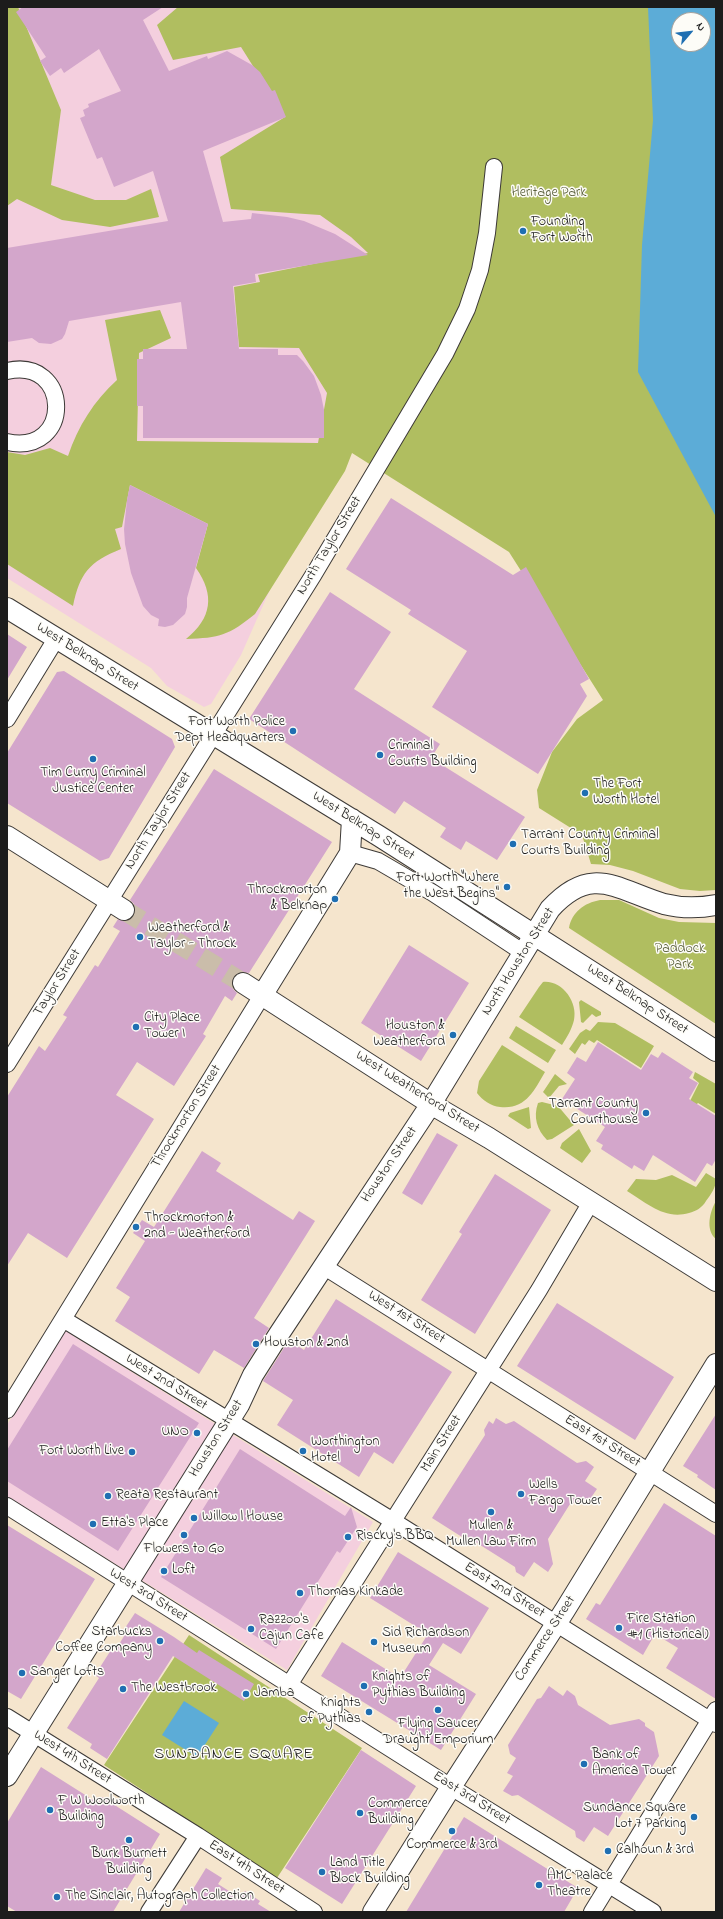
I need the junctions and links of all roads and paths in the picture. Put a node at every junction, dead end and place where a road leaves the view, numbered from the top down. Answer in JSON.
{"nodes":[{"id":1,"x":494,"y":167,"type":"dead end"},
{"id":2,"x":7,"y":371,"type":"edge"},
{"id":3,"x":7,"y":442,"type":"edge"},
{"id":4,"x":7,"y":608,"type":"edge"},
{"id":5,"x":56,"y":639,"type":"junction"},
{"id":6,"x":7,"y":719,"type":"edge"},
{"id":7,"x":212,"y":735,"type":"junction"},
{"id":8,"x":352,"y":819,"type":"junction"},
{"id":9,"x":7,"y":836,"type":"edge"},
{"id":10,"x":350,"y":853,"type":"junction"},
{"id":11,"x":117,"y":905,"type":"junction"},
{"id":12,"x":714,"y":907,"type":"edge"},
{"id":13,"x":535,"y":935,"type":"junction"},
{"id":14,"x":524,"y":953,"type":"junction"},
{"id":15,"x":244,"y":983,"type":"tunnel mouth"},
{"id":16,"x":263,"y":994,"type":"junction"},
{"id":17,"x":716,"y":1051,"type":"edge"},
{"id":18,"x":7,"y":1064,"type":"edge"},
{"id":19,"x":431,"y":1104,"type":"junction"},
{"id":20,"x":591,"y":1202,"type":"junction"},
{"id":21,"x":323,"y":1266,"type":"junction"},
{"id":22,"x":716,"y":1281,"type":"edge"},
{"id":23,"x":62,"y":1320,"type":"junction"},
{"id":24,"x":716,"y":1364,"type":"edge"},
{"id":25,"x":488,"y":1370,"type":"junction"},
{"id":26,"x":7,"y":1410,"type":"edge"},
{"id":27,"x":229,"y":1421,"type":"junction"},
{"id":28,"x":650,"y":1472,"type":"junction"},
{"id":29,"x":7,"y":1506,"type":"edge"},
{"id":30,"x":716,"y":1514,"type":"edge"},
{"id":31,"x":393,"y":1521,"type":"junction"},
{"id":32,"x":128,"y":1583,"type":"junction"},
{"id":33,"x":557,"y":1624,"type":"junction"},
{"id":34,"x":289,"y":1685,"type":"junction"},
{"id":35,"x":7,"y":1718,"type":"edge"},
{"id":36,"x":714,"y":1718,"type":"edge"},
{"id":37,"x":33,"y":1734,"type":"junction"},
{"id":38,"x":7,"y":1776,"type":"edge"},
{"id":39,"x":450,"y":1787,"type":"junction"},
{"id":40,"x":198,"y":1836,"type":"junction"},
{"id":41,"x":610,"y":1884,"type":"junction"},
{"id":42,"x":149,"y":1912,"type":"edge"},
{"id":43,"x":314,"y":1912,"type":"edge"},
{"id":44,"x":373,"y":1912,"type":"edge"},
{"id":45,"x":592,"y":1912,"type":"edge"},
{"id":46,"x":653,"y":1912,"type":"edge"}],
"edges":[{"from":1,"to":7,"type":"street","name":"North Taylor Street"},
{"from":2,"to":3,"type":"street"},
{"from":4,"to":5,"type":"main road","name":"West Belknap Street"},
{"from":5,"to":6,"type":"street"},
{"from":5,"to":7,"type":"main road","name":"West Belknap Street"},
{"from":7,"to":8,"type":"main road","name":"West Belknap Street"},
{"from":7,"to":11,"type":"street","name":"North Taylor Street"},
{"from":8,"to":10,"type":"main road","name":"Throckmorton Street"},
{"from":8,"to":13,"type":"main road","name":"West Belknap Street"},
{"from":9,"to":11,"type":"main road"},
{"from":10,"to":14,"type":"street"},
{"from":10,"to":16,"type":"main road","name":"Throckmorton Street"},
{"from":11,"to":18,"type":"street","name":"Taylor Street"},
{"from":12,"to":13,"type":"main road","name":"North Houston Street"},
{"from":13,"to":14,"type":"main road","name":"North Houston Street"},
{"from":13,"to":17,"type":"main road","name":"West Belknap Street"},
{"from":14,"to":19,"type":"main road","name":"North Houston Street"},
{"from":15,"to":16,"type":"main road","name":"West Weatherford Street"},
{"from":16,"to":19,"type":"main road","name":"West Weatherford Street"},
{"from":16,"to":23,"type":"street","name":"Throckmorton Street"},
{"from":19,"to":20,"type":"main road","name":"West Weatherford Street"},
{"from":19,"to":21,"type":"main road","name":"Houston Street"},
{"from":20,"to":22,"type":"main road","name":"West Weatherford Street"},
{"from":20,"to":25,"type":"street","name":"Main Street"},
{"from":21,"to":25,"type":"street","name":"West 1st Street"},
{"from":21,"to":27,"type":"main road","name":"Houston Street"},
{"from":23,"to":26,"type":"street","name":"Throckmorton Street"},
{"from":23,"to":27,"type":"street","name":"West 2nd Street"},
{"from":24,"to":28,"type":"main road","name":"Commerce Street"},
{"from":25,"to":28,"type":"street","name":"East 1st Street"},
{"from":25,"to":31,"type":"street","name":"Main Street"},
{"from":27,"to":31,"type":"street","name":"West 2nd Street"},
{"from":27,"to":32,"type":"main road","name":"Houston Street"},
{"from":28,"to":30,"type":"street","name":"East 1st Street"},
{"from":28,"to":33,"type":"main road","name":"Commerce Street"},
{"from":29,"to":32,"type":"street","name":"West 3rd Street"},
{"from":31,"to":33,"type":"street","name":"East 2nd Street"},
{"from":31,"to":34,"type":"street","name":"Main Street"},
{"from":32,"to":34,"type":"street","name":"West 3rd Street"},
{"from":32,"to":37,"type":"main road","name":"Houston Street"},
{"from":33,"to":36,"type":"street","name":"East 2nd Street"},
{"from":33,"to":39,"type":"main road","name":"Commerce Street"},
{"from":34,"to":39,"type":"street","name":"East 3rd Street"},
{"from":35,"to":37,"type":"street","name":"West 4th Street"},
{"from":36,"to":41,"type":"street"},
{"from":37,"to":38,"type":"main road","name":"Houston Street"},
{"from":37,"to":40,"type":"street","name":"West 4th Street"},
{"from":39,"to":41,"type":"street","name":"East 3rd Street"},
{"from":39,"to":44,"type":"main road","name":"Commerce Street"},
{"from":40,"to":42,"type":"street"},
{"from":40,"to":43,"type":"street","name":"East 4th Street"},
{"from":41,"to":45,"type":"street"},
{"from":41,"to":46,"type":"street","name":"East 3rd Street"}]}
